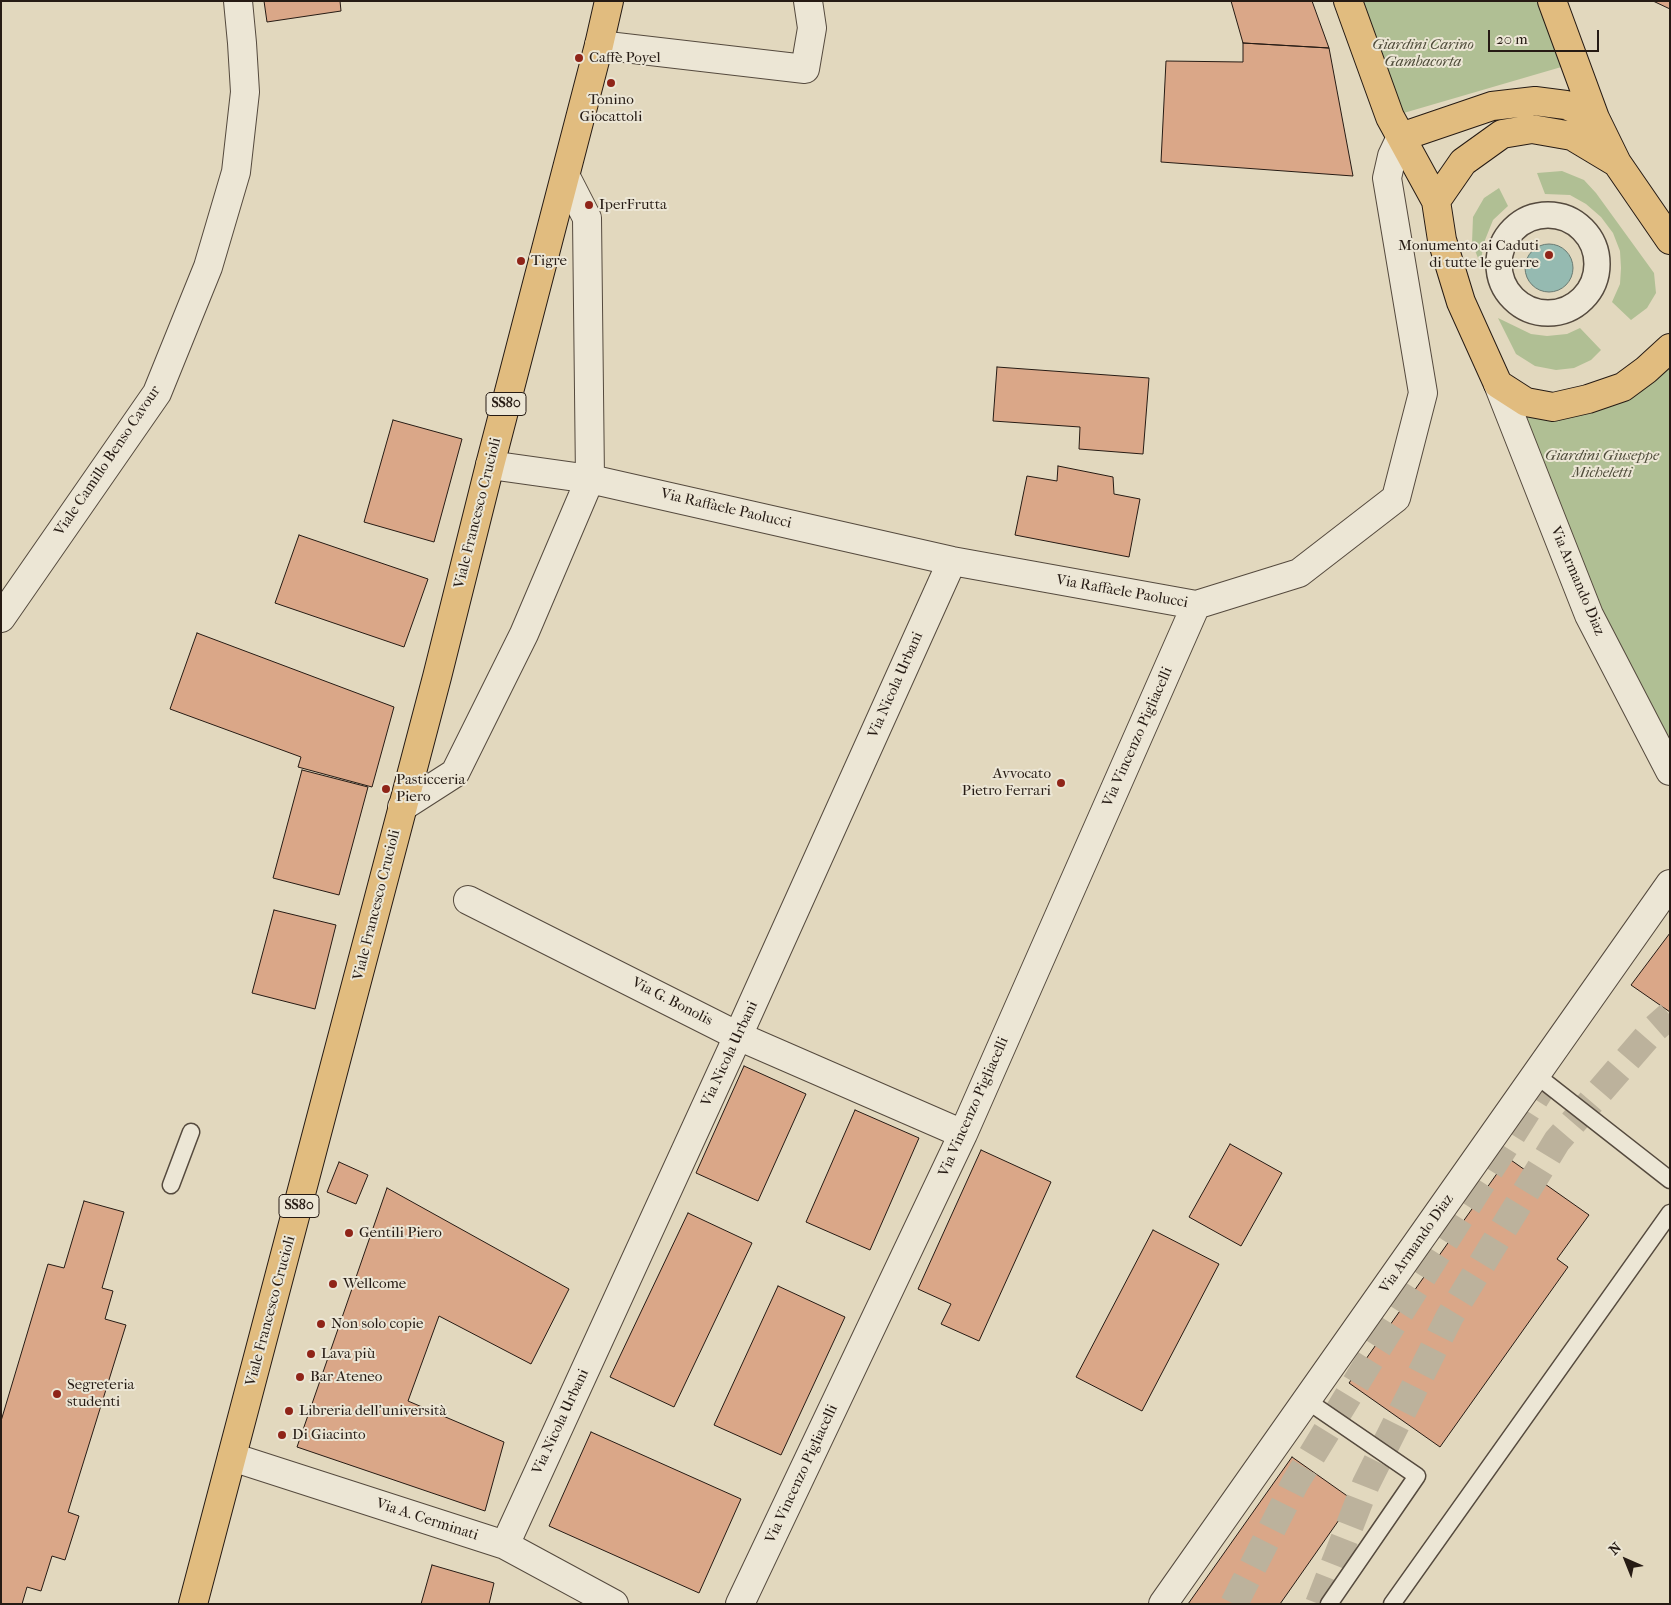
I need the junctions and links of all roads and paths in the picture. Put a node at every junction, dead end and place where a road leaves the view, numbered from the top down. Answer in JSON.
{"nodes":[{"id":1,"x":238,"y":1,"type":"edge"},
{"id":2,"x":609,"y":1,"type":"edge"},
{"id":3,"x":808,"y":1,"type":"edge"},
{"id":4,"x":1348,"y":1,"type":"edge"},
{"id":5,"x":1552,"y":1,"type":"edge"},
{"id":6,"x":600,"y":45,"type":"junction"},
{"id":7,"x":1595,"y":118,"type":"junction"},
{"id":8,"x":1401,"y":137,"type":"junction"},
{"id":9,"x":1617,"y":163,"type":"junction"},
{"id":10,"x":566,"y":177,"type":"junction"},
{"id":11,"x":1436,"y":201,"type":"junction"},
{"id":12,"x":1669,"y":238,"type":"edge"},
{"id":13,"x":1669,"y":348,"type":"edge"},
{"id":14,"x":1498,"y":384,"type":"junction"},
{"id":15,"x":490,"y":465,"type":"junction"},
{"id":16,"x":590,"y":479,"type":"junction"},
{"id":17,"x":952,"y":561,"type":"junction"},
{"id":18,"x":1196,"y":605,"type":"junction"},
{"id":19,"x":1,"y":618,"type":"edge"},
{"id":20,"x":1670,"y":771,"type":"edge"},
{"id":21,"x":402,"y":807,"type":"junction"},
{"id":22,"x":1670,"y":884,"type":"edge"},
{"id":23,"x":468,"y":900,"type":"dead end"},
{"id":24,"x":738,"y":1036,"type":"junction"},
{"id":25,"x":1536,"y":1075,"type":"junction"},
{"id":26,"x":190,"y":1132,"type":"dead end"},
{"id":27,"x":963,"y":1134,"type":"junction"},
{"id":28,"x":1670,"y":1180,"type":"edge"},
{"id":29,"x":171,"y":1185,"type":"dead end"},
{"id":30,"x":1670,"y":1213,"type":"edge"},
{"id":31,"x":1306,"y":1400,"type":"junction"},
{"id":32,"x":232,"y":1457,"type":"junction"},
{"id":33,"x":505,"y":1545,"type":"junction"},
{"id":34,"x":193,"y":1604,"type":"edge"},
{"id":35,"x":614,"y":1604,"type":"edge"},
{"id":36,"x":740,"y":1604,"type":"edge"},
{"id":37,"x":1163,"y":1604,"type":"edge"},
{"id":38,"x":1329,"y":1604,"type":"edge"},
{"id":39,"x":1392,"y":1604,"type":"edge"}],
"edges":[{"from":1,"to":19,"type":"street","name":"Viale Camillo Benso Cavour"},
{"from":2,"to":6,"type":"main road","name":"Viale Francesco Crucioli","number":"SS80"},
{"from":3,"to":6,"type":"street"},
{"from":4,"to":8,"type":"main road"},
{"from":5,"to":7,"type":"main road"},
{"from":6,"to":10,"type":"main road","name":"Viale Francesco Crucioli","number":"SS80"},
{"from":7,"to":8,"type":"main road"},
{"from":7,"to":9,"type":"main road"},
{"from":8,"to":11,"type":"main road"},
{"from":8,"to":18,"type":"street","name":"Via Raffaele Paolucci"},
{"from":9,"to":11,"type":"main road"},
{"from":9,"to":12,"type":"main road"},
{"from":10,"to":15,"type":"main road","name":"Viale Francesco Crucioli","number":"SS80"},
{"from":10,"to":16,"type":"street"},
{"from":11,"to":14,"type":"main road"},
{"from":13,"to":14,"type":"main road"},
{"from":14,"to":20,"type":"street","name":"Via Armando Diaz"},
{"from":15,"to":16,"type":"street","name":"Via Raffaele Paolucci"},
{"from":15,"to":21,"type":"main road","name":"Viale Francesco Crucioli","number":"SS80"},
{"from":16,"to":17,"type":"street","name":"Via Raffaele Paolucci"},
{"from":16,"to":21,"type":"street"},
{"from":17,"to":18,"type":"street","name":"Via Raffaele Paolucci"},
{"from":17,"to":24,"type":"street","name":"Via Nicola Urbani"},
{"from":18,"to":27,"type":"street","name":"Via Vincenzo Pigliacelli"},
{"from":21,"to":32,"type":"main road","name":"Viale Francesco Crucioli","number":"SS80"},
{"from":22,"to":25,"type":"street","name":"Via Armando Diaz"},
{"from":23,"to":24,"type":"street","name":"Via G. Bonolis"},
{"from":24,"to":27,"type":"street","name":"Via G. Bonolis"},
{"from":24,"to":33,"type":"street","name":"Via Nicola Urbani"},
{"from":25,"to":28,"type":"lane"},
{"from":25,"to":31,"type":"street","name":"Via Armando Diaz"},
{"from":26,"to":29,"type":"lane"},
{"from":27,"to":36,"type":"street","name":"Via Vincenzo Pigliacelli"},
{"from":30,"to":39,"type":"lane"},
{"from":31,"to":37,"type":"street","name":"Via Armando Diaz"},
{"from":31,"to":38,"type":"lane"},
{"from":32,"to":33,"type":"street","name":"Via A. Cerminati"},
{"from":32,"to":34,"type":"main road","name":"Viale Francesco Crucioli","number":"SS80"},
{"from":33,"to":35,"type":"street","name":"Via A. Cerminati"}]}
